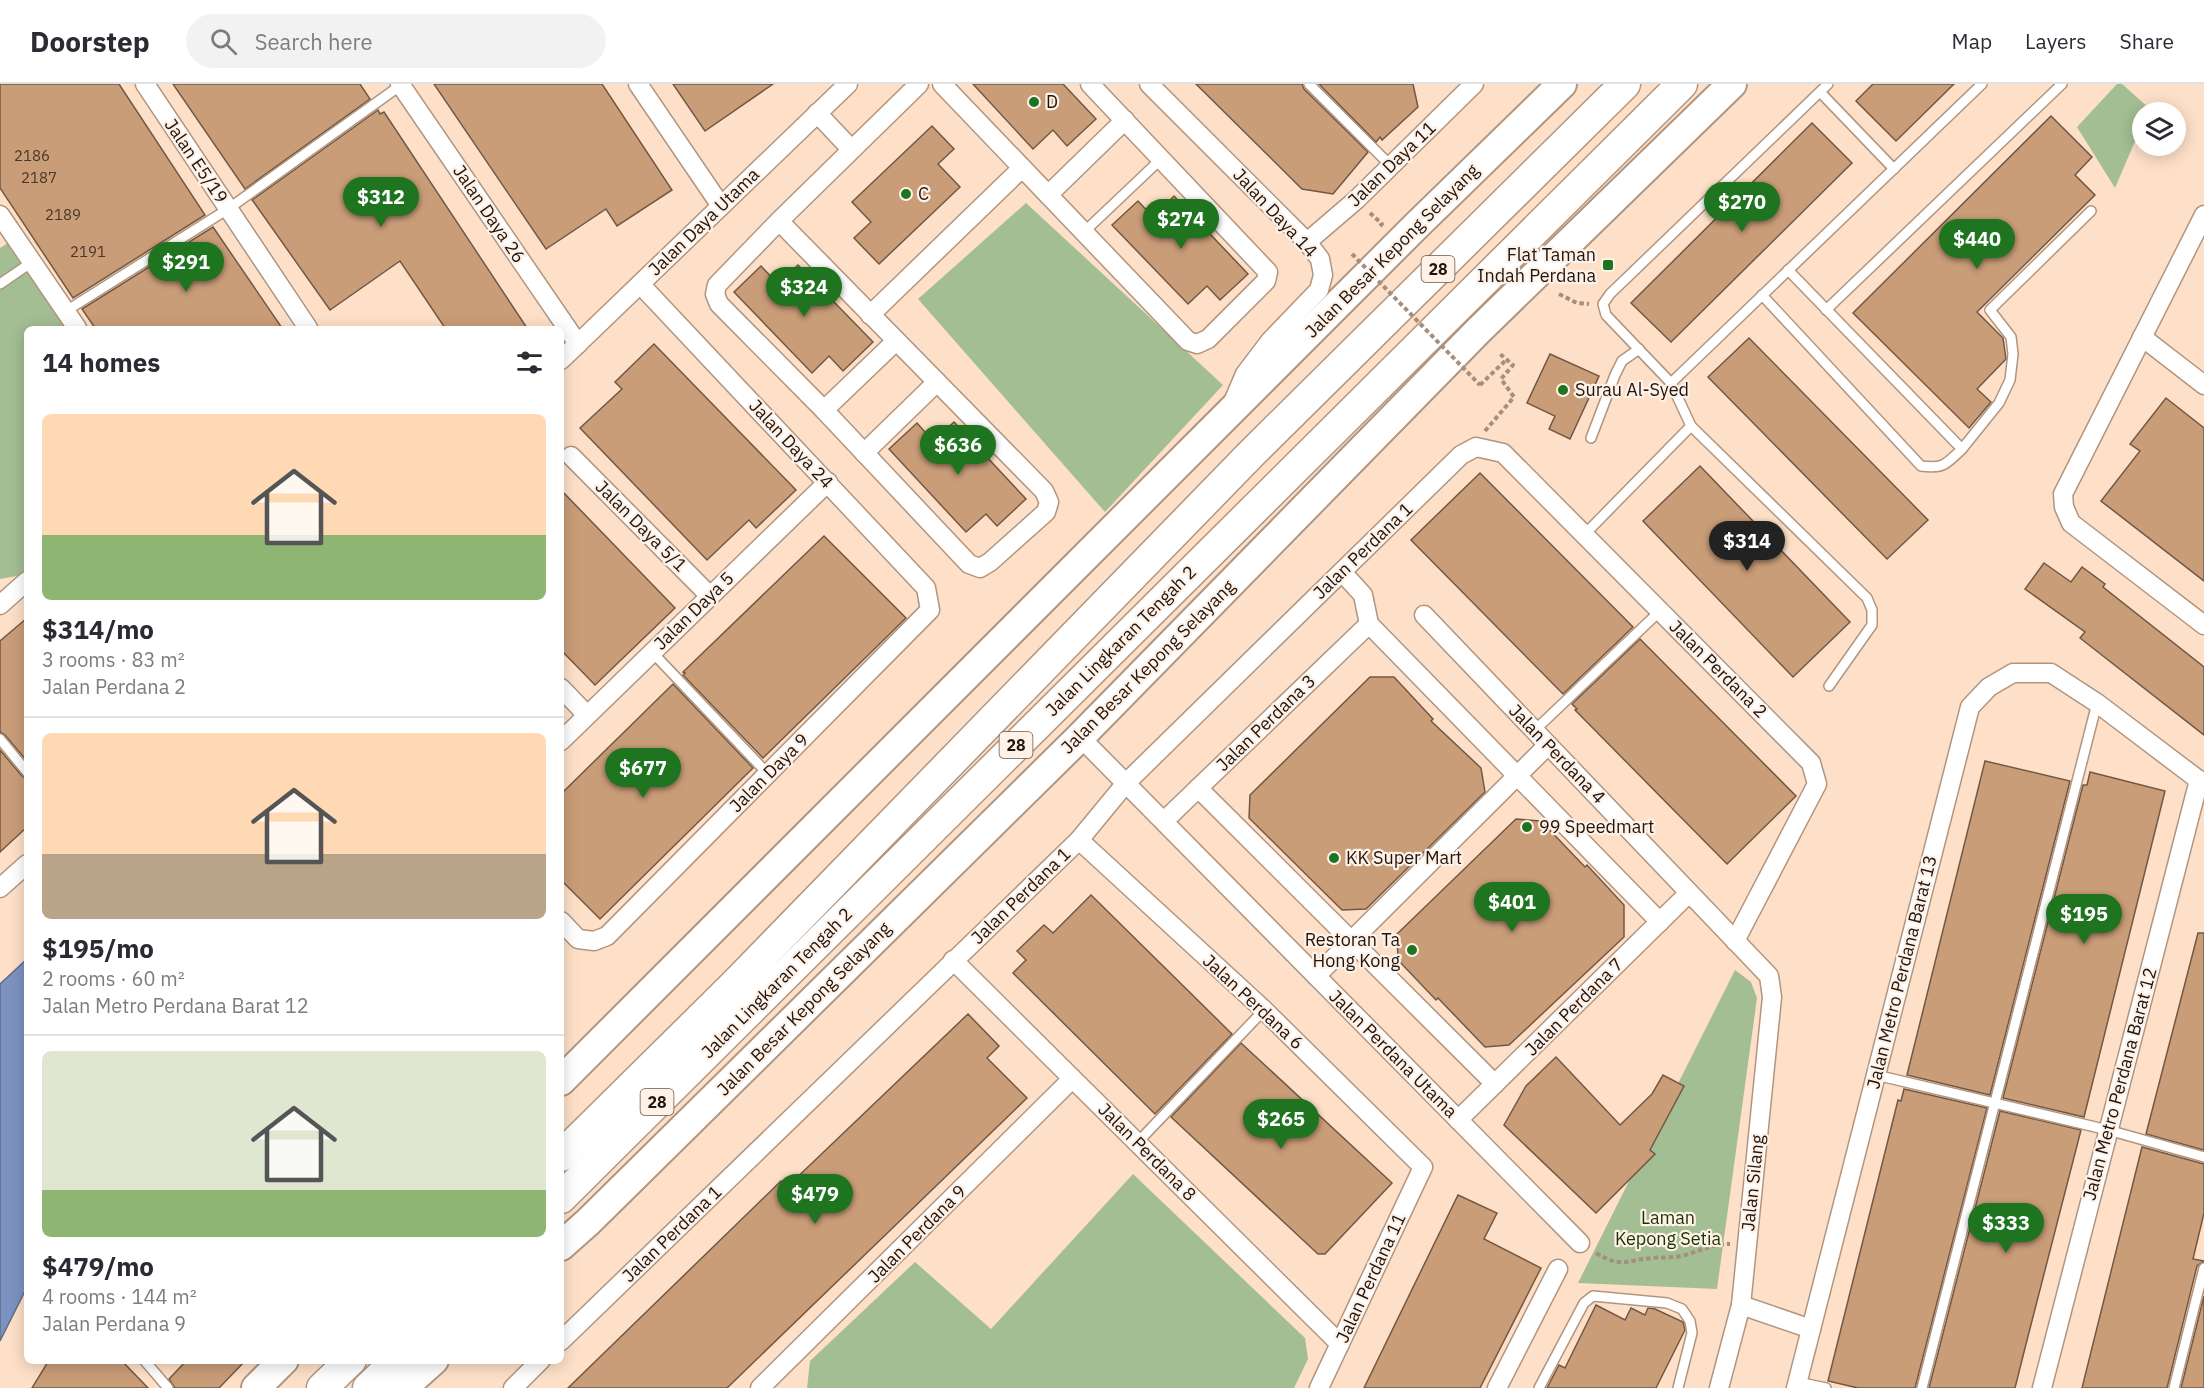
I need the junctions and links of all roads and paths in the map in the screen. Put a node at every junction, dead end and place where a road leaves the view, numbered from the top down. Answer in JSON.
{"nodes":[{"id":1,"x":145,"y":84,"type":"edge"},
{"id":2,"x":638,"y":84,"type":"edge"},
{"id":3,"x":848,"y":84,"type":"edge"},
{"id":4,"x":919,"y":84,"type":"edge"},
{"id":5,"x":942,"y":84,"type":"edge"},
{"id":6,"x":1090,"y":84,"type":"edge"},
{"id":7,"x":1149,"y":84,"type":"edge"},
{"id":8,"x":1310,"y":84,"type":"edge"},
{"id":9,"x":1562,"y":84,"type":"edge"},
{"id":10,"x":1625,"y":84,"type":"edge"},
{"id":11,"x":1682,"y":84,"type":"edge"},
{"id":12,"x":1732,"y":84,"type":"edge"},
{"id":13,"x":1828,"y":84,"type":"edge"},
{"id":14,"x":1982,"y":84,"type":"edge"},
{"id":15,"x":2062,"y":84,"type":"edge"},
{"id":16,"x":400,"y":85,"type":"edge"},
{"id":17,"x":1467,"y":86,"type":"edge"},
{"id":18,"x":1820,"y":92,"type":"junction"},
{"id":19,"x":818,"y":113,"type":"junction"},
{"id":20,"x":1125,"y":120,"type":"junction"},
{"id":21,"x":851,"y":149,"type":"junction"},
{"id":22,"x":1161,"y":159,"type":"junction"},
{"id":23,"x":1391,"y":166,"type":"junction"},
{"id":24,"x":1022,"y":168,"type":"junction"},
{"id":25,"x":1894,"y":168,"type":"junction"},
{"id":26,"x":1048,"y":195,"type":"junction"},
{"id":27,"x":721,"y":206,"type":"junction"},
{"id":28,"x":228,"y":209,"type":"junction"},
{"id":29,"x":2091,"y":211,"type":"dead end"},
{"id":30,"x":1369,"y":212,"type":"dead end"},
{"id":31,"x":2204,"y":214,"type":"edge"},
{"id":32,"x":779,"y":221,"type":"junction"},
{"id":33,"x":3,"y":225,"type":"edge"},
{"id":34,"x":1375,"y":231,"type":"dead end"},
{"id":35,"x":1084,"y":232,"type":"junction"},
{"id":36,"x":1307,"y":242,"type":"junction"},
{"id":37,"x":1359,"y":246,"type":"dead end"},
{"id":38,"x":32,"y":262,"type":"junction"},
{"id":39,"x":1788,"y":270,"type":"junction"},
{"id":40,"x":0,"y":284,"type":"edge"},
{"id":41,"x":640,"y":284,"type":"junction"},
{"id":42,"x":1559,"y":294,"type":"dead end"},
{"id":43,"x":1762,"y":295,"type":"junction"},
{"id":44,"x":1603,"y":304,"type":"junction"},
{"id":45,"x":1826,"y":309,"type":"junction"},
{"id":46,"x":66,"y":311,"type":"junction"},
{"id":47,"x":870,"y":315,"type":"junction"},
{"id":48,"x":76,"y":326,"type":"edge"},
{"id":49,"x":307,"y":326,"type":"edge"},
{"id":50,"x":2142,"y":337,"type":"junction"},
{"id":51,"x":896,"y":341,"type":"junction"},
{"id":52,"x":578,"y":344,"type":"junction"},
{"id":53,"x":1639,"y":349,"type":"junction"},
{"id":54,"x":1499,"y":353,"type":"dead end"},
{"id":55,"x":564,"y":357,"type":"edge"},
{"id":56,"x":1506,"y":360,"type":"junction"},
{"id":57,"x":937,"y":382,"type":"junction"},
{"id":58,"x":1671,"y":383,"type":"junction"},
{"id":59,"x":2204,"y":385,"type":"edge"},
{"id":60,"x":824,"y":410,"type":"junction"},
{"id":61,"x":1228,"y":414,"type":"junction"},
{"id":62,"x":1488,"y":426,"type":"dead end"},
{"id":63,"x":1691,"y":426,"type":"junction"},
{"id":64,"x":1591,"y":438,"type":"dead end"},
{"id":65,"x":1476,"y":447,"type":"joint"},
{"id":66,"x":1962,"y":449,"type":"junction"},
{"id":67,"x":864,"y":453,"type":"junction"},
{"id":68,"x":571,"y":456,"type":"dead end"},
{"id":69,"x":828,"y":482,"type":"junction"},
{"id":70,"x":1584,"y":535,"type":"junction"},
{"id":71,"x":1342,"y":572,"type":"junction"},
{"id":72,"x":24,"y":583,"type":"edge"},
{"id":73,"x":710,"y":596,"type":"junction"},
{"id":74,"x":2,"y":598,"type":"edge"},
{"id":75,"x":930,"y":610,"type":"joint"},
{"id":76,"x":1660,"y":611,"type":"junction"},
{"id":77,"x":1424,"y":615,"type":"dead end"},
{"id":78,"x":1369,"y":624,"type":"junction"},
{"id":79,"x":2204,"y":625,"type":"edge"},
{"id":80,"x":652,"y":652,"type":"junction"},
{"id":81,"x":1829,"y":686,"type":"dead end"},
{"id":82,"x":564,"y":691,"type":"edge"},
{"id":83,"x":2097,"y":703,"type":"junction"},
{"id":84,"x":587,"y":716,"type":"junction"},
{"id":85,"x":1534,"y":731,"type":"junction"},
{"id":86,"x":1080,"y":737,"type":"junction"},
{"id":87,"x":564,"y":738,"type":"edge"},
{"id":88,"x":0,"y":739,"type":"edge"},
{"id":89,"x":1548,"y":745,"type":"junction"},
{"id":90,"x":24,"y":768,"type":"edge"},
{"id":91,"x":768,"y":774,"type":"junction"},
{"id":92,"x":1517,"y":776,"type":"junction"},
{"id":93,"x":2201,"y":782,"type":"edge"},
{"id":94,"x":1126,"y":783,"type":"junction"},
{"id":95,"x":1198,"y":788,"type":"junction"},
{"id":96,"x":1164,"y":821,"type":"junction"},
{"id":97,"x":1079,"y":840,"type":"junction"},
{"id":98,"x":24,"y":867,"type":"edge"},
{"id":99,"x":0,"y":888,"type":"edge"},
{"id":100,"x":1689,"y":893,"type":"junction"},
{"id":101,"x":1660,"y":922,"type":"junction"},
{"id":102,"x":564,"y":924,"type":"edge"},
{"id":103,"x":1352,"y":940,"type":"junction"},
{"id":104,"x":1735,"y":941,"type":"junction"},
{"id":105,"x":953,"y":960,"type":"junction"},
{"id":106,"x":1316,"y":976,"type":"junction"},
{"id":107,"x":1769,"y":976,"type":"joint"},
{"id":108,"x":744,"y":996,"type":"junction"},
{"id":109,"x":1264,"y":1010,"type":"junction"},
{"id":110,"x":1876,"y":1075,"type":"junction"},
{"id":111,"x":564,"y":1078,"type":"edge"},
{"id":112,"x":1072,"y":1079,"type":"junction"},
{"id":113,"x":1495,"y":1084,"type":"junction"},
{"id":114,"x":1995,"y":1104,"type":"junction"},
{"id":115,"x":1458,"y":1120,"type":"junction"},
{"id":116,"x":2108,"y":1130,"type":"junction"},
{"id":117,"x":1137,"y":1143,"type":"junction"},
{"id":118,"x":564,"y":1153,"type":"edge"},
{"id":119,"x":2204,"y":1157,"type":"edge"},
{"id":120,"x":1423,"y":1167,"type":"joint"},
{"id":121,"x":564,"y":1195,"type":"edge"},
{"id":122,"x":564,"y":1243,"type":"edge"},
{"id":123,"x":1580,"y":1243,"type":"joint"},
{"id":124,"x":1747,"y":1244,"type":"junction"},
{"id":125,"x":2204,"y":1268,"type":"edge"},
{"id":126,"x":1558,"y":1269,"type":"dead end"},
{"id":127,"x":1741,"y":1305,"type":"junction"},
{"id":128,"x":1811,"y":1329,"type":"junction"},
{"id":129,"x":564,"y":1338,"type":"edge"},
{"id":130,"x":1340,"y":1344,"type":"junction"},
{"id":131,"x":147,"y":1364,"type":"edge"},
{"id":132,"x":280,"y":1364,"type":"edge"},
{"id":133,"x":347,"y":1364,"type":"edge"},
{"id":134,"x":393,"y":1364,"type":"edge"},
{"id":135,"x":430,"y":1364,"type":"edge"},
{"id":136,"x":538,"y":1364,"type":"edge"},
{"id":137,"x":770,"y":1385,"type":"edge"},
{"id":138,"x":1797,"y":1385,"type":"edge"},
{"id":139,"x":168,"y":1388,"type":"edge"},
{"id":140,"x":256,"y":1388,"type":"edge"},
{"id":141,"x":322,"y":1388,"type":"edge"},
{"id":142,"x":368,"y":1388,"type":"edge"},
{"id":143,"x":403,"y":1388,"type":"edge"},
{"id":144,"x":513,"y":1388,"type":"edge"},
{"id":145,"x":1319,"y":1388,"type":"edge"},
{"id":146,"x":1497,"y":1388,"type":"edge"},
{"id":147,"x":1539,"y":1388,"type":"edge"},
{"id":148,"x":1678,"y":1388,"type":"edge"},
{"id":149,"x":1719,"y":1388,"type":"edge"},
{"id":150,"x":1826,"y":1388,"type":"edge"},
{"id":151,"x":1922,"y":1388,"type":"edge"},
{"id":152,"x":2042,"y":1388,"type":"edge"},
{"id":153,"x":2174,"y":1388,"type":"edge"}],
"edges":[{"from":1,"to":28,"type":"street","name":"Jalan E5/19"},
{"from":2,"to":27,"type":"street"},
{"from":3,"to":19,"type":"street","name":"Jalan Daya Utama"},
{"from":4,"to":21,"type":"street"},
{"from":5,"to":24,"type":"street"},
{"from":6,"to":20,"type":"street"},
{"from":7,"to":36,"type":"street","name":"Jalan Daya 14"},
{"from":8,"to":23,"type":"lane"},
{"from":9,"to":61,"type":"main road","name":"Jalan Besar Kepong Selayang"},
{"from":10,"to":108,"type":"highway","name":"Jalan Lingkaran Tengah 2","number":"28"},
{"from":11,"to":108,"type":"highway","name":"Jalan Lingkaran Tengah 2","number":"28"},
{"from":12,"to":86,"type":"main road","name":"Jalan Besar Kepong Selayang"},
{"from":13,"to":18,"type":"lane"},
{"from":14,"to":25,"type":"lane"},
{"from":15,"to":45,"type":"lane"},
{"from":16,"to":28,"type":"lane"},
{"from":16,"to":52,"type":"street","name":"Jalan Daya 26"},
{"from":17,"to":23,"type":"street","name":"Jalan Daya 11"},
{"from":18,"to":25,"type":"lane"},
{"from":18,"to":44,"type":"lane"},
{"from":19,"to":21,"type":"street"},
{"from":19,"to":27,"type":"street","name":"Jalan Daya Utama"},
{"from":20,"to":22,"type":"street"},
{"from":20,"to":26,"type":"street"},
{"from":21,"to":32,"type":"street"},
{"from":22,"to":35,"type":"lane"},
{"from":22,"to":35,"type":"street"},
{"from":23,"to":36,"type":"street","name":"Jalan Daya 11"},
{"from":24,"to":26,"type":"street"},
{"from":24,"to":47,"type":"street"},
{"from":25,"to":39,"type":"lane"},
{"from":26,"to":35,"type":"street"},
{"from":27,"to":41,"type":"street","name":"Jalan Daya Utama"},
{"from":28,"to":46,"type":"lane"},
{"from":28,"to":49,"type":"street","name":"Jalan E5/19"},
{"from":29,"to":66,"type":"lane"},
{"from":30,"to":34,"type":"path"},
{"from":31,"to":50,"type":"street"},
{"from":32,"to":47,"type":"street"},
{"from":32,"to":60,"type":"street"},
{"from":33,"to":38,"type":"street"},
{"from":36,"to":61,"type":"street","name":"Jalan Daya 14"},
{"from":37,"to":56,"type":"path","bridge":true},
{"from":38,"to":40,"type":"lane"},
{"from":38,"to":46,"type":"street"},
{"from":39,"to":43,"type":"lane"},
{"from":39,"to":45,"type":"lane"},
{"from":41,"to":52,"type":"street","name":"Jalan Daya Utama"},
{"from":41,"to":69,"type":"street","name":"Jalan Daya 24"},
{"from":42,"to":44,"type":"path"},
{"from":43,"to":58,"type":"lane"},
{"from":43,"to":66,"type":"lane"},
{"from":44,"to":53,"type":"lane"},
{"from":45,"to":66,"type":"lane"},
{"from":46,"to":48,"type":"street"},
{"from":47,"to":51,"type":"street"},
{"from":50,"to":59,"type":"street"},
{"from":50,"to":79,"type":"street"},
{"from":51,"to":57,"type":"street"},
{"from":51,"to":60,"type":"street"},
{"from":52,"to":55,"type":"street","name":"Jalan Daya Utama"},
{"from":53,"to":58,"type":"lane"},
{"from":53,"to":64,"type":"lane"},
{"from":54,"to":56,"type":"path"},
{"from":56,"to":62,"type":"path"},
{"from":57,"to":67,"type":"street"},
{"from":57,"to":67,"type":"street"},
{"from":58,"to":63,"type":"lane"},
{"from":60,"to":67,"type":"street"},
{"from":61,"to":111,"type":"main road","name":"Jalan Besar Kepong Selayang"},
{"from":63,"to":70,"type":"lane"},
{"from":63,"to":81,"type":"lane"},
{"from":65,"to":70,"type":"street","name":"Jalan Perdana 2"},
{"from":65,"to":71,"type":"street","name":"Jalan Perdana 1"},
{"from":68,"to":73,"type":"street","name":"Jalan Daya 5/1"},
{"from":69,"to":73,"type":"street","name":"Jalan Daya 5"},
{"from":69,"to":75,"type":"street","name":"Jalan Daya 24"},
{"from":70,"to":76,"type":"street","name":"Jalan Perdana 2"},
{"from":71,"to":78,"type":"street"},
{"from":71,"to":94,"type":"street","name":"Jalan Perdana 1"},
{"from":72,"to":74,"type":"street"},
{"from":73,"to":80,"type":"street","name":"Jalan Daya 5"},
{"from":75,"to":91,"type":"street","name":"Jalan Daya 9"},
{"from":76,"to":85,"type":"lane"},
{"from":76,"to":104,"type":"street","name":"Jalan Perdana 2"},
{"from":77,"to":85,"type":"street","name":"Jalan Perdana 4"},
{"from":78,"to":92,"type":"street"},
{"from":78,"to":95,"type":"street","name":"Jalan Perdana 3"},
{"from":80,"to":84,"type":"street","name":"Jalan Daya 5"},
{"from":80,"to":91,"type":"lane"},
{"from":82,"to":84,"type":"street"},
{"from":83,"to":93,"type":"street"},
{"from":83,"to":110,"type":"street","name":"Jalan Metro Perdana Barat 13"},
{"from":83,"to":114,"type":"lane"},
{"from":84,"to":87,"type":"street","name":"Jalan Daya 5"},
{"from":85,"to":89,"type":"street","name":"Jalan Perdana 4"},
{"from":86,"to":94,"type":"street","name":"Jalan Perdana Utama"},
{"from":86,"to":122,"type":"main road","name":"Jalan Besar Kepong Selayang"},
{"from":88,"to":90,"type":"lane"},
{"from":89,"to":92,"type":"street"},
{"from":89,"to":100,"type":"street","name":"Jalan Perdana 4"},
{"from":91,"to":102,"type":"street","name":"Jalan Daya 9"},
{"from":92,"to":101,"type":"street"},
{"from":92,"to":103,"type":"street"},
{"from":93,"to":116,"type":"street","name":"Jalan Metro Perdana Barat 12"},
{"from":94,"to":96,"type":"street","name":"Jalan Perdana Utama"},
{"from":94,"to":97,"type":"street","name":"Jalan Perdana 1"},
{"from":95,"to":96,"type":"street","name":"Jalan Perdana 3"},
{"from":95,"to":103,"type":"street"},
{"from":96,"to":106,"type":"street","name":"Jalan Perdana Utama"},
{"from":97,"to":105,"type":"street","name":"Jalan Perdana 1"},
{"from":97,"to":109,"type":"street","name":"Jalan Perdana 6"},
{"from":98,"to":99,"type":"street"},
{"from":100,"to":101,"type":"street","name":"Jalan Perdana 7"},
{"from":100,"to":104,"type":"street","name":"Jalan Perdana 4"},
{"from":101,"to":113,"type":"street","name":"Jalan Perdana 7"},
{"from":103,"to":106,"type":"street"},
{"from":103,"to":113,"type":"street"},
{"from":104,"to":107,"type":"street","name":"Jalan Perdana 4"},
{"from":105,"to":112,"type":"street","name":"Jalan Perdana 8"},
{"from":105,"to":129,"type":"street","name":"Jalan Perdana 1"},
{"from":106,"to":115,"type":"street","name":"Jalan Perdana Utama"},
{"from":107,"to":124,"type":"street","name":"Jalan Silang"},
{"from":108,"to":118,"type":"highway","name":"Jalan Lingkaran Tengah 2","number":"28"},
{"from":108,"to":121,"type":"highway","name":"Jalan Lingkaran Tengah 2","number":"28"},
{"from":109,"to":117,"type":"lane"},
{"from":109,"to":120,"type":"street","name":"Jalan Perdana 6"},
{"from":110,"to":114,"type":"lane"},
{"from":110,"to":128,"type":"street","name":"Jalan Metro Perdana Barat 13"},
{"from":112,"to":117,"type":"street","name":"Jalan Perdana 8"},
{"from":112,"to":137,"type":"street","name":"Jalan Perdana 9"},
{"from":113,"to":115,"type":"street","name":"Jalan Perdana 7"},
{"from":114,"to":116,"type":"lane"},
{"from":114,"to":151,"type":"lane"},
{"from":115,"to":123,"type":"street","name":"Jalan Perdana Utama"},
{"from":116,"to":119,"type":"lane"},
{"from":116,"to":152,"type":"street","name":"Jalan Metro Perdana Barat 12"},
{"from":117,"to":130,"type":"street","name":"Jalan Perdana 8"},
{"from":120,"to":130,"type":"street","name":"Jalan Perdana 11"},
{"from":123,"to":124,"type":"path"},
{"from":124,"to":127,"type":"street","name":"Jalan Silang"},
{"from":125,"to":153,"type":"lane"},
{"from":126,"to":146,"type":"street"},
{"from":127,"to":128,"type":"street"},
{"from":127,"to":149,"type":"street","name":"Jalan Silang"},
{"from":128,"to":138,"type":"street","name":"Jalan Metro Perdana Barat 13"},
{"from":130,"to":145,"type":"street","name":"Jalan Perdana 11"},
{"from":131,"to":139,"type":"lane"},
{"from":132,"to":140,"type":"main road"},
{"from":133,"to":141,"type":"highway"},
{"from":134,"to":142,"type":"highway"},
{"from":135,"to":143,"type":"main road"},
{"from":136,"to":144,"type":"street"},
{"from":138,"to":150,"type":"lane"},
{"from":147,"to":148,"type":"lane"}]}
